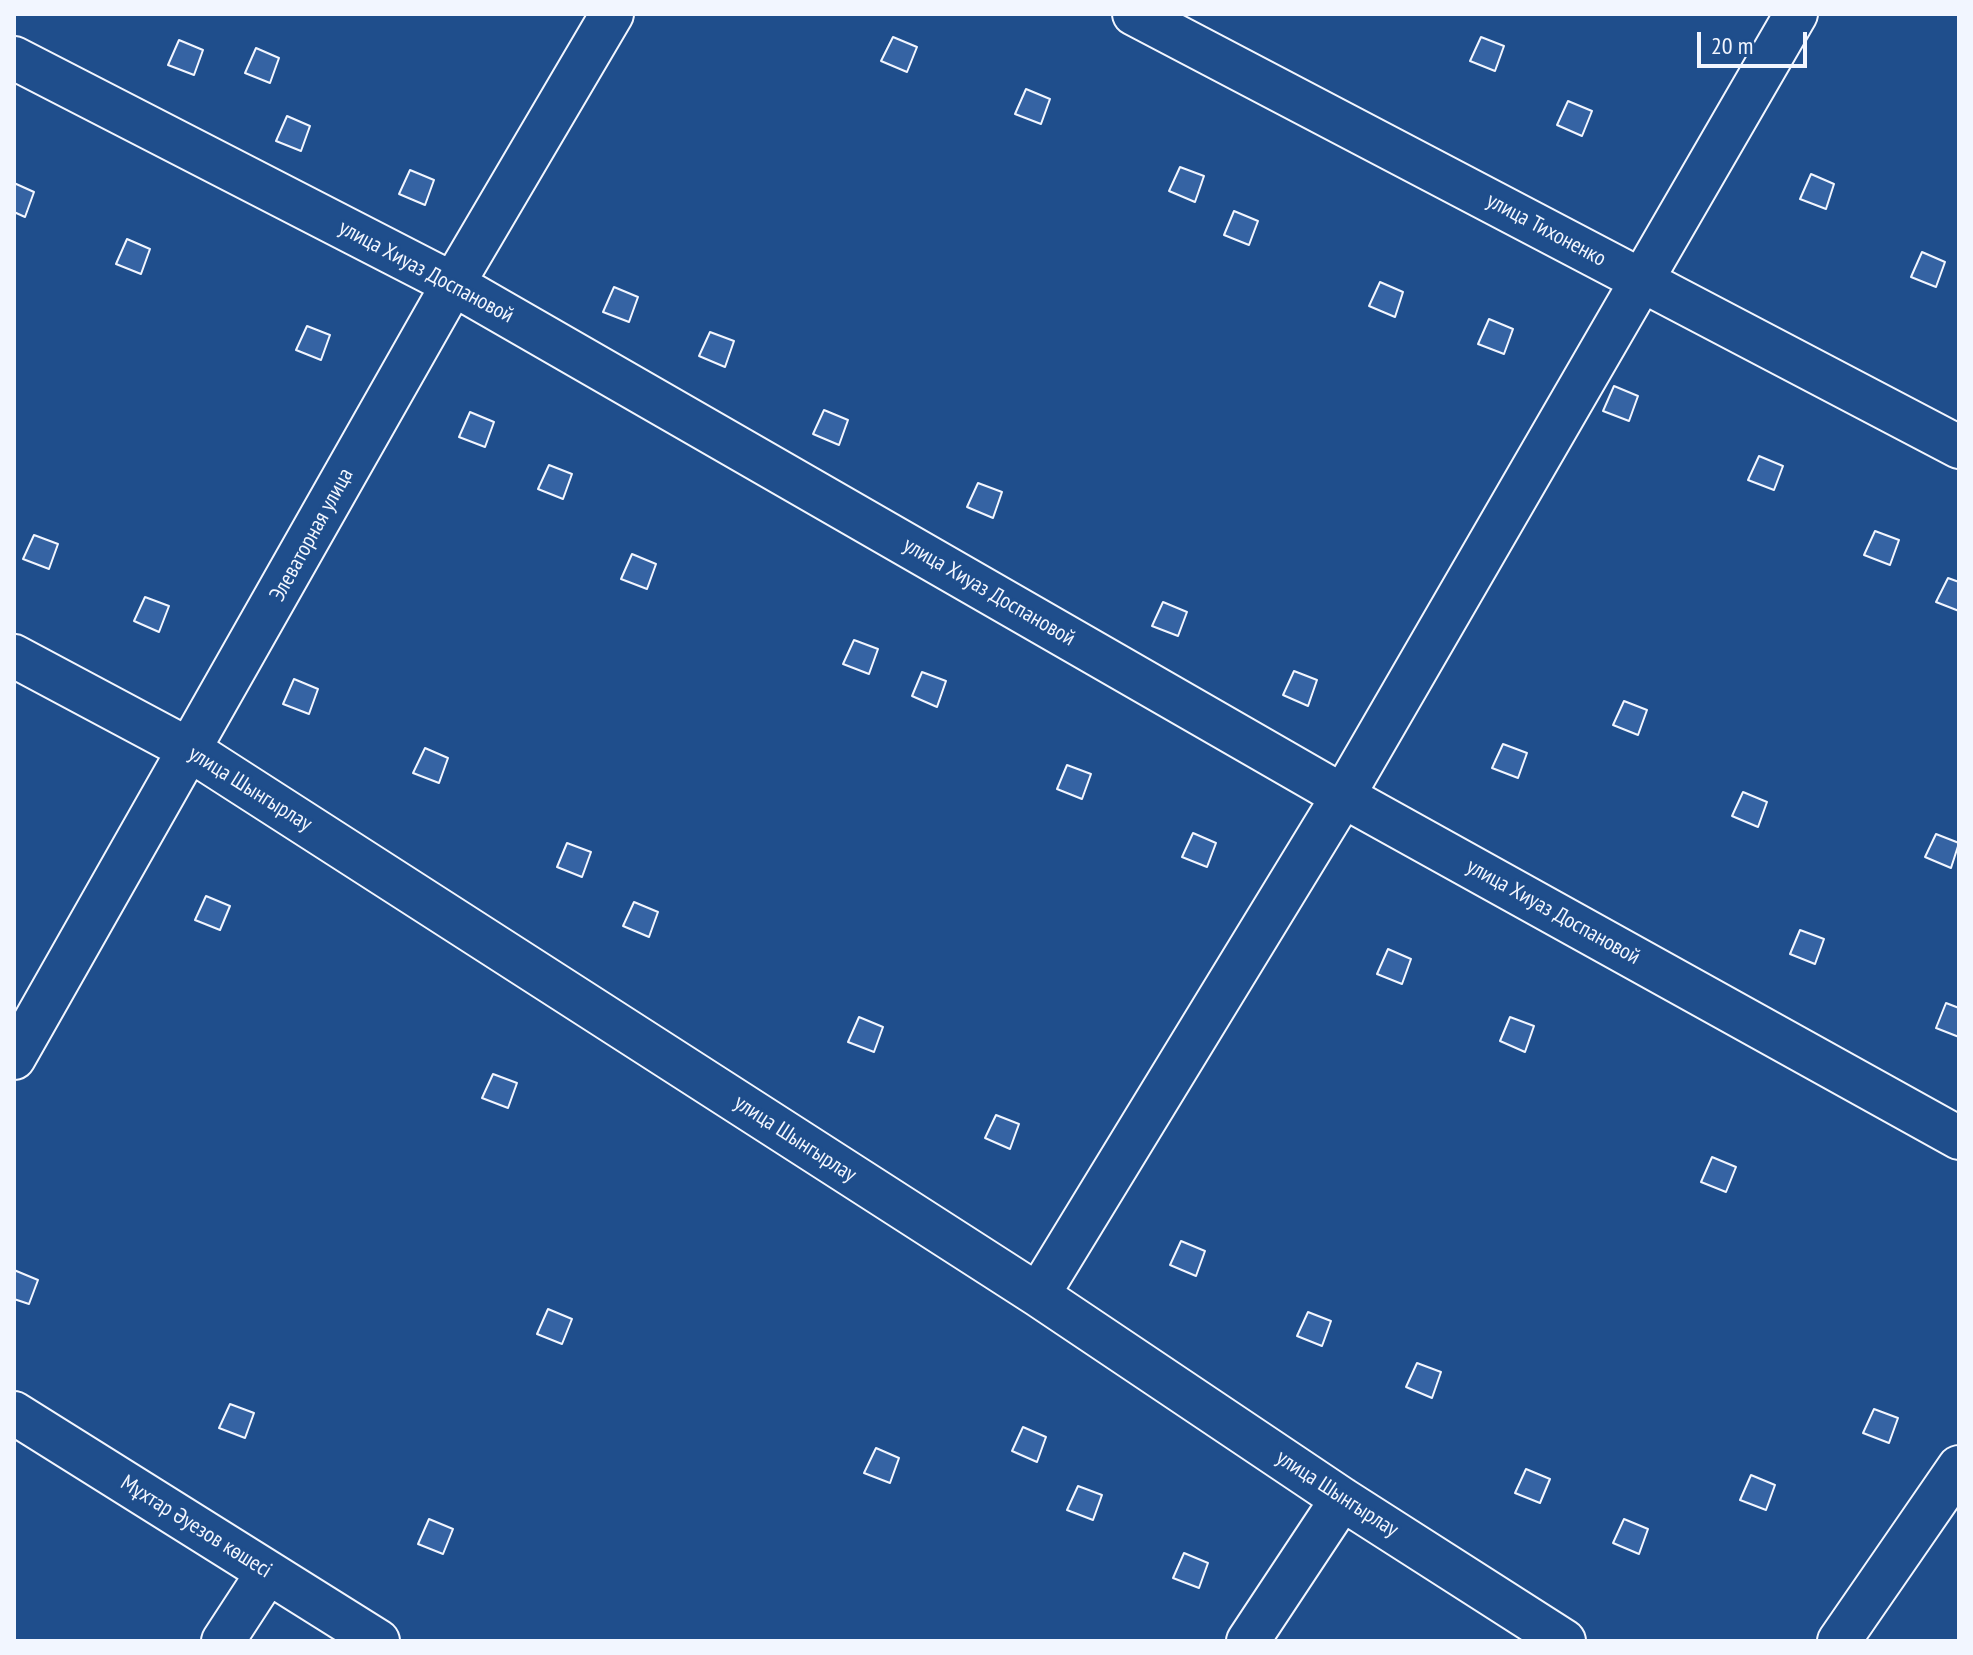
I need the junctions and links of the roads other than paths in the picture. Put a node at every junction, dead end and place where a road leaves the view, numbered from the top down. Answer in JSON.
{"nodes":[{"id":1,"x":612,"y":14,"type":"edge"},
{"id":2,"x":1134,"y":14,"type":"edge"},
{"id":3,"x":1796,"y":14,"type":"edge"},
{"id":4,"x":14,"y":58,"type":"edge"},
{"id":5,"x":1641,"y":280,"type":"junction"},
{"id":6,"x":453,"y":284,"type":"junction"},
{"id":7,"x":1959,"y":447,"type":"edge"},
{"id":8,"x":14,"y":656,"type":"edge"},
{"id":9,"x":190,"y":750,"type":"junction"},
{"id":10,"x":1343,"y":796,"type":"junction"},
{"id":11,"x":14,"y":1058,"type":"edge"},
{"id":12,"x":1959,"y":1138,"type":"edge"},
{"id":13,"x":1038,"y":1295,"type":"junction"},
{"id":14,"x":14,"y":1413,"type":"edge"},
{"id":15,"x":1959,"y":1467,"type":"edge"},
{"id":16,"x":1342,"y":1499,"type":"junction"},
{"id":17,"x":268,"y":1572,"type":"junction"},
{"id":18,"x":223,"y":1641,"type":"edge"},
{"id":19,"x":378,"y":1641,"type":"edge"},
{"id":20,"x":1248,"y":1641,"type":"edge"},
{"id":21,"x":1564,"y":1641,"type":"edge"},
{"id":22,"x":1839,"y":1641,"type":"edge"}],
"edges":[{"from":1,"to":6,"type":"street","name":"Элеваторная улица"},
{"from":2,"to":5,"type":"street","name":"улица Тихоненко"},
{"from":3,"to":5,"type":"street"},
{"from":4,"to":6,"type":"street","name":"улица Хиуаз Доспановой"},
{"from":5,"to":7,"type":"street","name":"улица Тихоненко"},
{"from":5,"to":10,"type":"street"},
{"from":6,"to":9,"type":"street","name":"Элеваторная улица"},
{"from":6,"to":10,"type":"street","name":"улица Хиуаз Доспановой"},
{"from":8,"to":9,"type":"street","name":"улица Шынгырлау"},
{"from":9,"to":11,"type":"street","name":"Элеваторная улица"},
{"from":9,"to":13,"type":"street","name":"улица Шынгырлау"},
{"from":10,"to":12,"type":"street","name":"улица Хиуаз Доспановой"},
{"from":10,"to":13,"type":"street"},
{"from":13,"to":16,"type":"street","name":"улица Шынгырлау"},
{"from":14,"to":17,"type":"street","name":"Мұхтар Әуезов көшесі"},
{"from":15,"to":22,"type":"street"},
{"from":16,"to":20,"type":"street"},
{"from":16,"to":21,"type":"street","name":"улица Шынгырлау"},
{"from":17,"to":18,"type":"street"},
{"from":17,"to":19,"type":"street","name":"Мұхтар Әуезов көшесі"}]}
